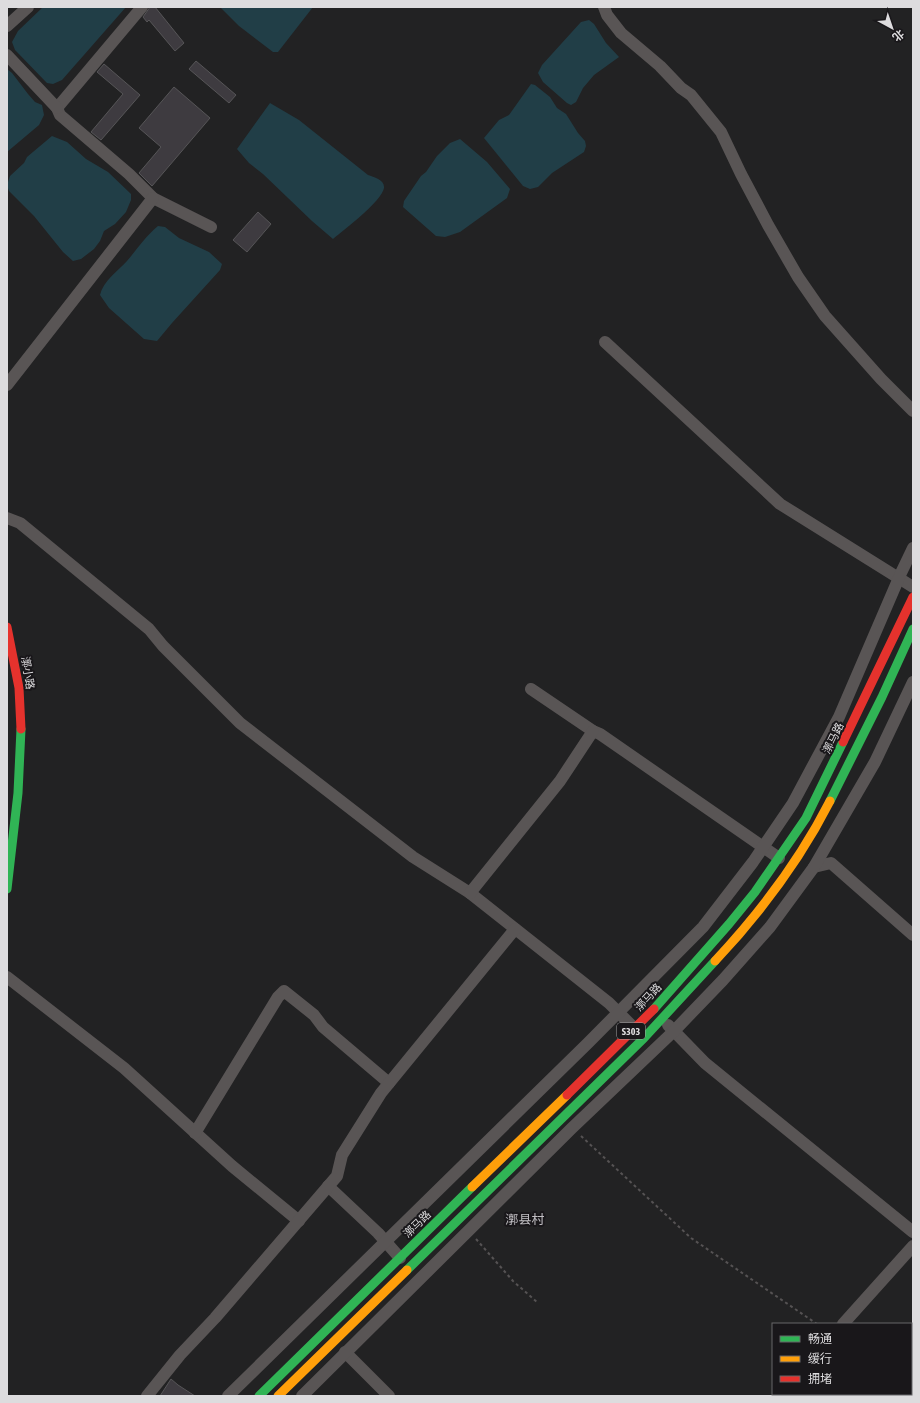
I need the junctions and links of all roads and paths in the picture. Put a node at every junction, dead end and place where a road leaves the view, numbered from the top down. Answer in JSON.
{"nodes":[{"id":1,"x":28,"y":7,"type":"edge"},
{"id":2,"x":142,"y":7,"type":"edge"},
{"id":3,"x":604,"y":7,"type":"edge"},
{"id":4,"x":7,"y":26,"type":"edge"},
{"id":5,"x":7,"y":55,"type":"edge"},
{"id":6,"x":57,"y":108,"type":"junction"},
{"id":7,"x":153,"y":198,"type":"junction"},
{"id":8,"x":211,"y":227,"type":"dead end"},
{"id":9,"x":605,"y":342,"type":"dead end"},
{"id":10,"x":7,"y":385,"type":"edge"},
{"id":11,"x":913,"y":411,"type":"edge"},
{"id":12,"x":7,"y":518,"type":"edge"},
{"id":13,"x":913,"y":548,"type":"edge"},
{"id":14,"x":899,"y":578,"type":"junction"},
{"id":15,"x":913,"y":587,"type":"edge"},
{"id":16,"x":913,"y":597,"type":"edge"},
{"id":17,"x":7,"y":628,"type":"edge"},
{"id":18,"x":913,"y":629,"type":"edge"},
{"id":19,"x":913,"y":682,"type":"edge"},
{"id":20,"x":531,"y":690,"type":"dead end"},
{"id":21,"x":593,"y":731,"type":"junction"},
{"id":22,"x":763,"y":846,"type":"junction"},
{"id":23,"x":780,"y":858,"type":"junction"},
{"id":24,"x":814,"y":868,"type":"junction"},
{"id":25,"x":7,"y":889,"type":"edge"},
{"id":26,"x":470,"y":893,"type":"junction"},
{"id":27,"x":515,"y":929,"type":"junction"},
{"id":28,"x":913,"y":935,"type":"edge"},
{"id":29,"x":7,"y":978,"type":"edge"},
{"id":30,"x":653,"y":1010,"type":"junction"},
{"id":31,"x":618,"y":1013,"type":"junction"},
{"id":32,"x":662,"y":1019,"type":"junction"},
{"id":33,"x":634,"y":1028,"type":"junction"},
{"id":34,"x":674,"y":1031,"type":"junction"},
{"id":35,"x":389,"y":1083,"type":"junction"},
{"id":36,"x":572,"y":1128,"type":"junction"},
{"id":37,"x":195,"y":1133,"type":"junction"},
{"id":38,"x":328,"y":1186,"type":"junction"},
{"id":39,"x":299,"y":1221,"type":"junction"},
{"id":40,"x":468,"y":1231,"type":"junction"},
{"id":41,"x":913,"y":1232,"type":"edge"},
{"id":42,"x":385,"y":1242,"type":"junction"},
{"id":43,"x":913,"y":1246,"type":"edge"},
{"id":44,"x":400,"y":1258,"type":"junction"},
{"id":45,"x":538,"y":1303,"type":"dead end"},
{"id":46,"x":816,"y":1323,"type":"edge"},
{"id":47,"x":844,"y":1323,"type":"edge"},
{"id":48,"x":345,"y":1352,"type":"junction"},
{"id":49,"x":147,"y":1396,"type":"edge"},
{"id":50,"x":228,"y":1396,"type":"edge"},
{"id":51,"x":259,"y":1396,"type":"edge"},
{"id":52,"x":278,"y":1396,"type":"edge"},
{"id":53,"x":302,"y":1396,"type":"edge"},
{"id":54,"x":390,"y":1396,"type":"edge"}],
"edges":[{"from":1,"to":4,"type":"street"},
{"from":2,"to":6,"type":"street"},
{"from":3,"to":11,"type":"street"},
{"from":5,"to":6,"type":"street"},
{"from":6,"to":7,"type":"street"},
{"from":7,"to":8,"type":"street"},
{"from":7,"to":10,"type":"street"},
{"from":9,"to":14,"type":"street"},
{"from":12,"to":26,"type":"street"},
{"from":13,"to":14,"type":"street"},
{"from":14,"to":15,"type":"street"},
{"from":14,"to":22,"type":"street"},
{"from":16,"to":23,"type":"main road","name":"漷马路","number":"S303"},
{"from":17,"to":25,"type":"main road","name":"漷小路"},
{"from":18,"to":32,"type":"main road","number":"S303"},
{"from":19,"to":24,"type":"street"},
{"from":20,"to":21,"type":"street"},
{"from":21,"to":22,"type":"street"},
{"from":21,"to":26,"type":"street"},
{"from":22,"to":23,"type":"street"},
{"from":22,"to":31,"type":"street"},
{"from":23,"to":30,"type":"main road","name":"漷马路","number":"S303"},
{"from":24,"to":28,"type":"street"},
{"from":24,"to":34,"type":"street"},
{"from":26,"to":27,"type":"street"},
{"from":27,"to":31,"type":"street"},
{"from":27,"to":35,"type":"street"},
{"from":29,"to":37,"type":"street"},
{"from":30,"to":32,"type":"street"},
{"from":30,"to":33,"type":"main road","name":"漷马路","number":"S303"},
{"from":31,"to":33,"type":"street"},
{"from":31,"to":42,"type":"street"},
{"from":32,"to":34,"type":"street"},
{"from":32,"to":52,"type":"main road","number":"S303"},
{"from":33,"to":44,"type":"main road","name":"漷马路","number":"S303"},
{"from":34,"to":36,"type":"street"},
{"from":34,"to":41,"type":"street"},
{"from":35,"to":37,"type":"street"},
{"from":35,"to":38,"type":"street"},
{"from":36,"to":40,"type":"street"},
{"from":36,"to":46,"type":"path"},
{"from":37,"to":39,"type":"street"},
{"from":38,"to":39,"type":"street"},
{"from":38,"to":42,"type":"street"},
{"from":39,"to":49,"type":"street"},
{"from":40,"to":45,"type":"path"},
{"from":40,"to":48,"type":"street"},
{"from":42,"to":44,"type":"street"},
{"from":42,"to":50,"type":"street"},
{"from":43,"to":47,"type":"street"},
{"from":44,"to":51,"type":"main road","name":"漷马路","number":"S303"},
{"from":48,"to":53,"type":"street"},
{"from":48,"to":54,"type":"street"}]}
